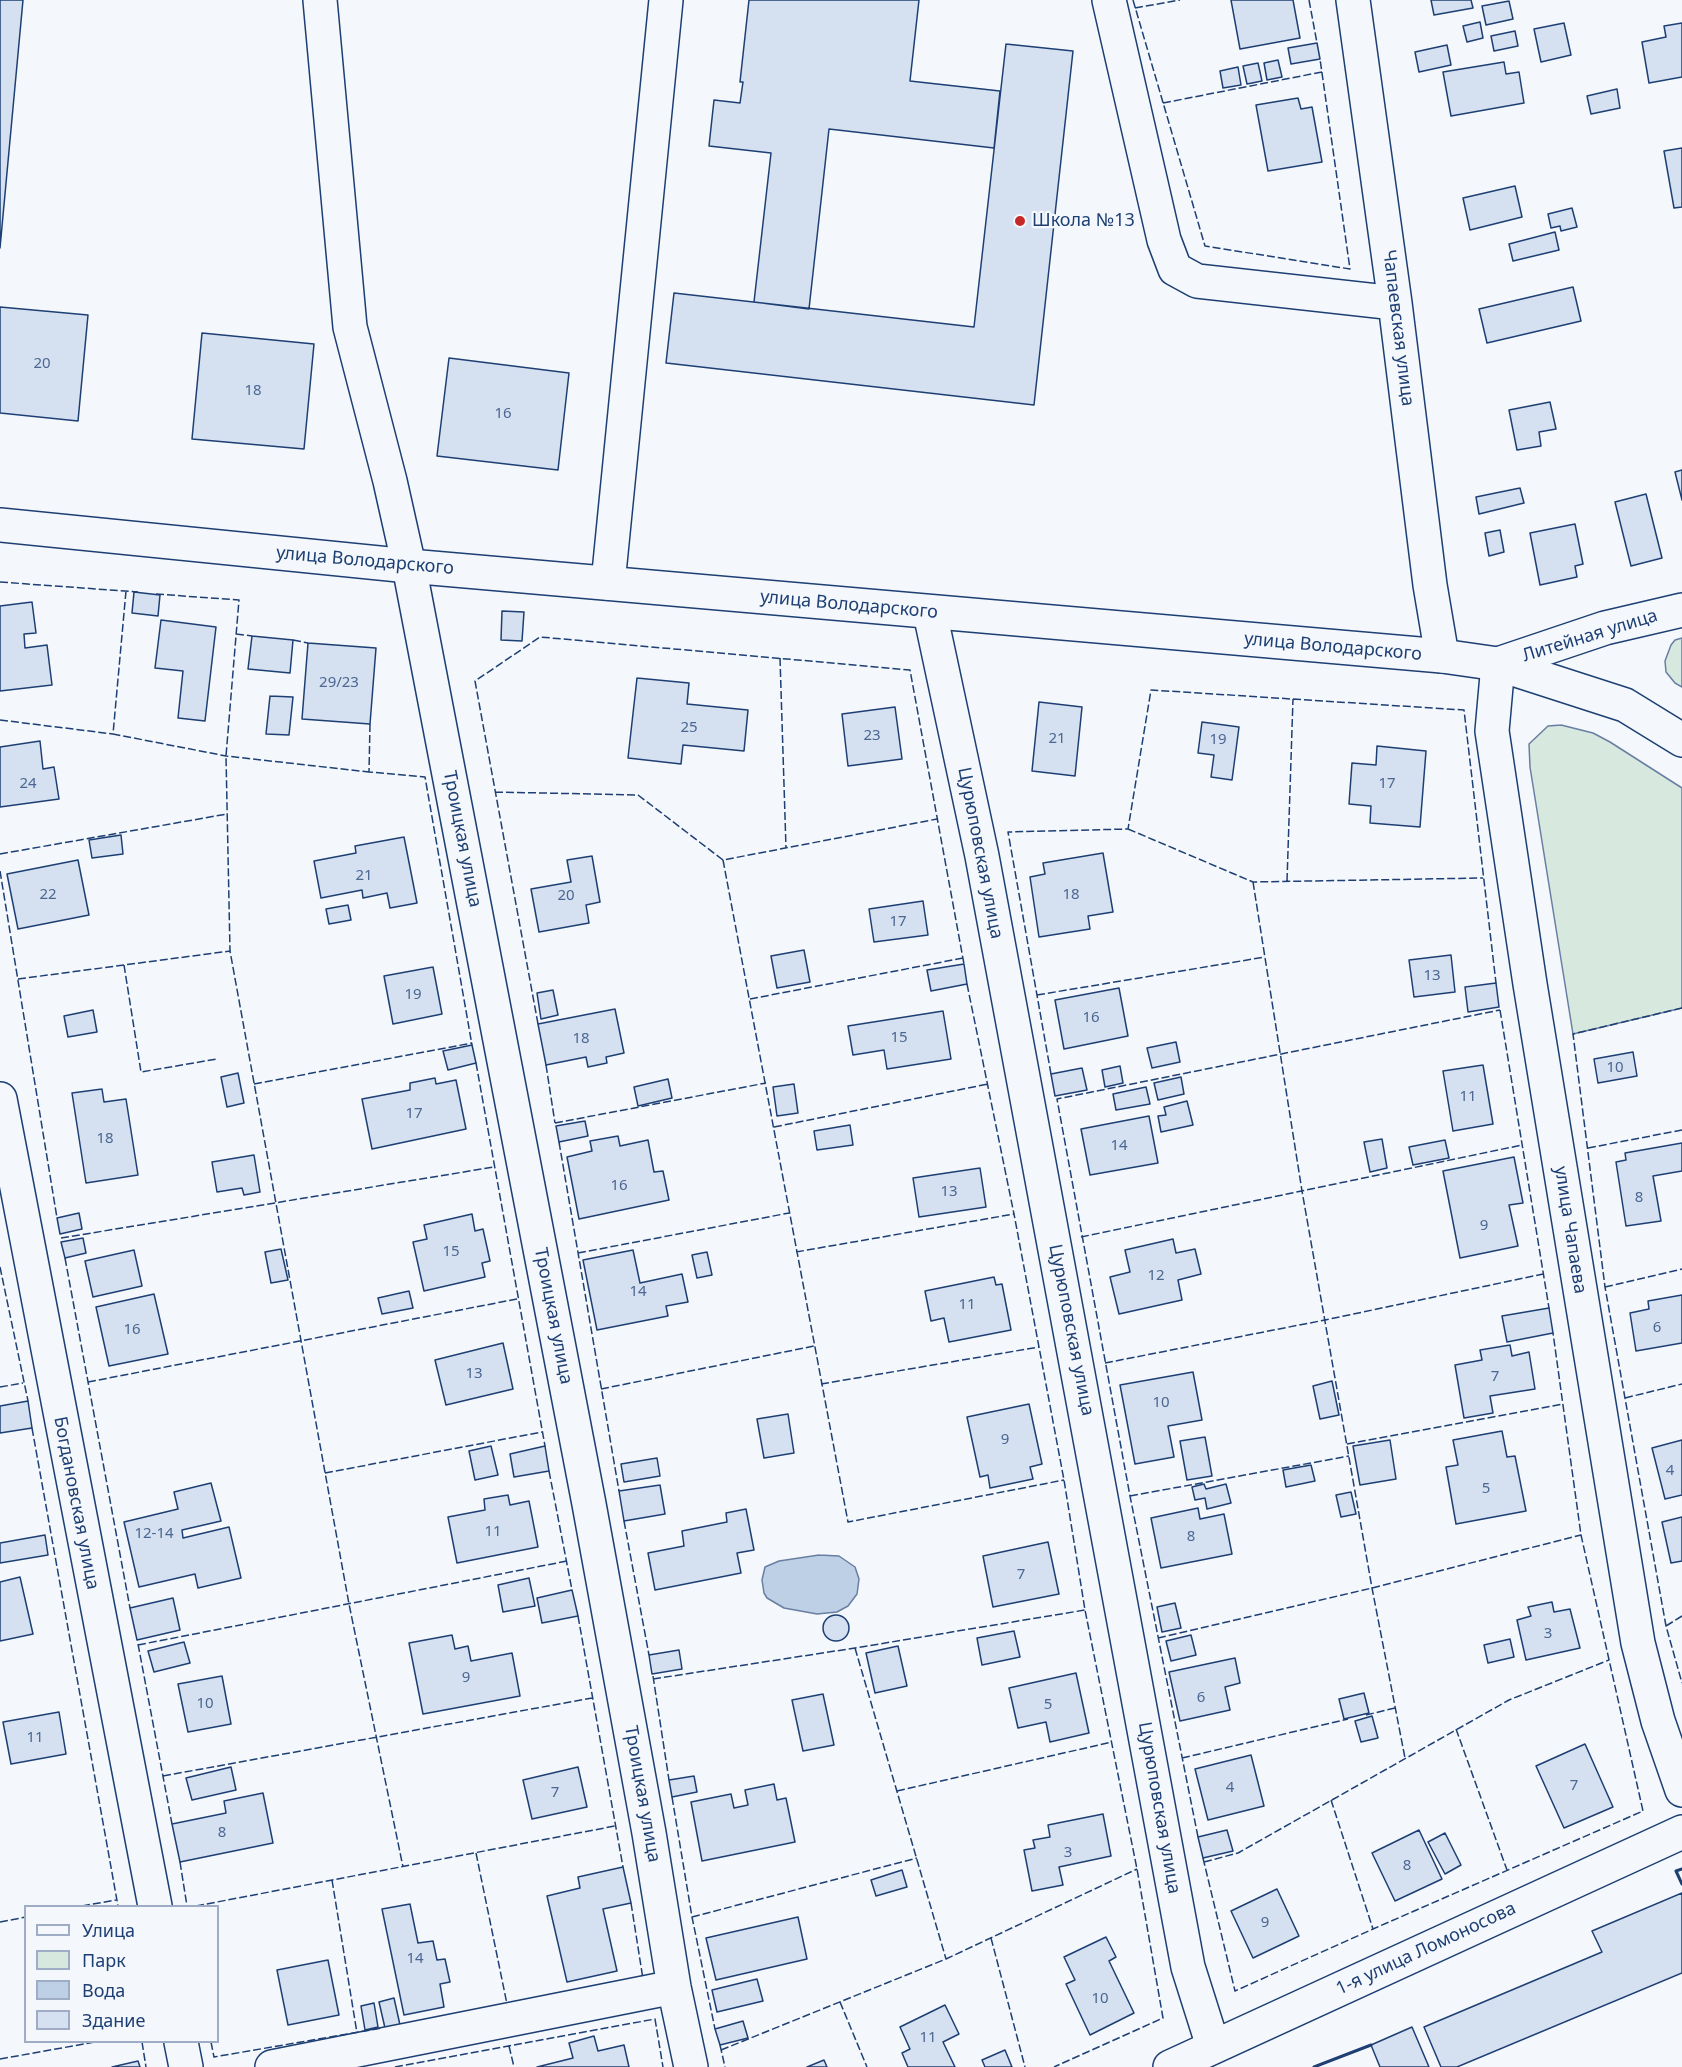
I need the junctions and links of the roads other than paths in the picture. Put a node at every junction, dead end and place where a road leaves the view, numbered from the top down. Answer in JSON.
{"nodes":[{"id":1,"x":320,"y":0,"type":"edge"},
{"id":2,"x":666,"y":0,"type":"edge"},
{"id":3,"x":1109,"y":0,"type":"edge"},
{"id":4,"x":1353,"y":0,"type":"edge"},
{"id":5,"x":1395,"y":303,"type":"junction"},
{"id":6,"x":0,"y":525,"type":"edge"},
{"id":7,"x":409,"y":566,"type":"junction"},
{"id":8,"x":608,"y":584,"type":"junction"},
{"id":9,"x":1682,"y":610,"type":"edge"},
{"id":10,"x":930,"y":613,"type":"junction"},
{"id":11,"x":1442,"y":657,"type":"junction"},
{"id":12,"x":1498,"y":664,"type":"junction"},
{"id":13,"x":1682,"y":740,"type":"edge"},
{"id":14,"x":0,"y":1099,"type":"edge"},
{"id":15,"x":1682,"y":1790,"type":"edge"},
{"id":16,"x":1682,"y":1832,"type":"edge"},
{"id":17,"x":155,"y":1905,"type":"edge"},
{"id":18,"x":674,"y":1987,"type":"junction"},
{"id":19,"x":181,"y":2043,"type":"edge"},
{"id":20,"x":1213,"y":2046,"type":"junction"},
{"id":21,"x":186,"y":2067,"type":"edge"},
{"id":22,"x":272,"y":2067,"type":"edge"},
{"id":23,"x":691,"y":2067,"type":"edge"},
{"id":24,"x":1170,"y":2067,"type":"edge"}],
"edges":[{"from":1,"to":7,"type":"street","name":"Троицкая улица"},
{"from":2,"to":8,"type":"street"},
{"from":3,"to":5,"type":"street"},
{"from":4,"to":5,"type":"street","name":"Чапаевская улица"},
{"from":5,"to":11,"type":"street","name":"Чапаевская улица"},
{"from":6,"to":7,"type":"street","name":"улица Володарского"},
{"from":7,"to":8,"type":"street","name":"улица Володарского"},
{"from":7,"to":18,"type":"street","name":"Троицкая улица"},
{"from":8,"to":10,"type":"street","name":"улица Володарского"},
{"from":9,"to":12,"type":"street","name":"Литейная улица"},
{"from":10,"to":11,"type":"street","name":"улица Володарского"},
{"from":10,"to":20,"type":"street","name":"Цурюповская улица"},
{"from":11,"to":12,"type":"street","name":"улица Володарского"},
{"from":12,"to":13,"type":"street","name":"улица Володарского"},
{"from":12,"to":15,"type":"street","name":"улица Чапаева"},
{"from":14,"to":17,"type":"street","name":"Богдановская улица"},
{"from":16,"to":20,"type":"street","name":"1-я улица Ломоносова"},
{"from":18,"to":22,"type":"street"},
{"from":18,"to":23,"type":"street","name":"Троицкая улица"},
{"from":19,"to":21,"type":"street"},
{"from":20,"to":24,"type":"street","name":"1-я улица Ломоносова"}]}
